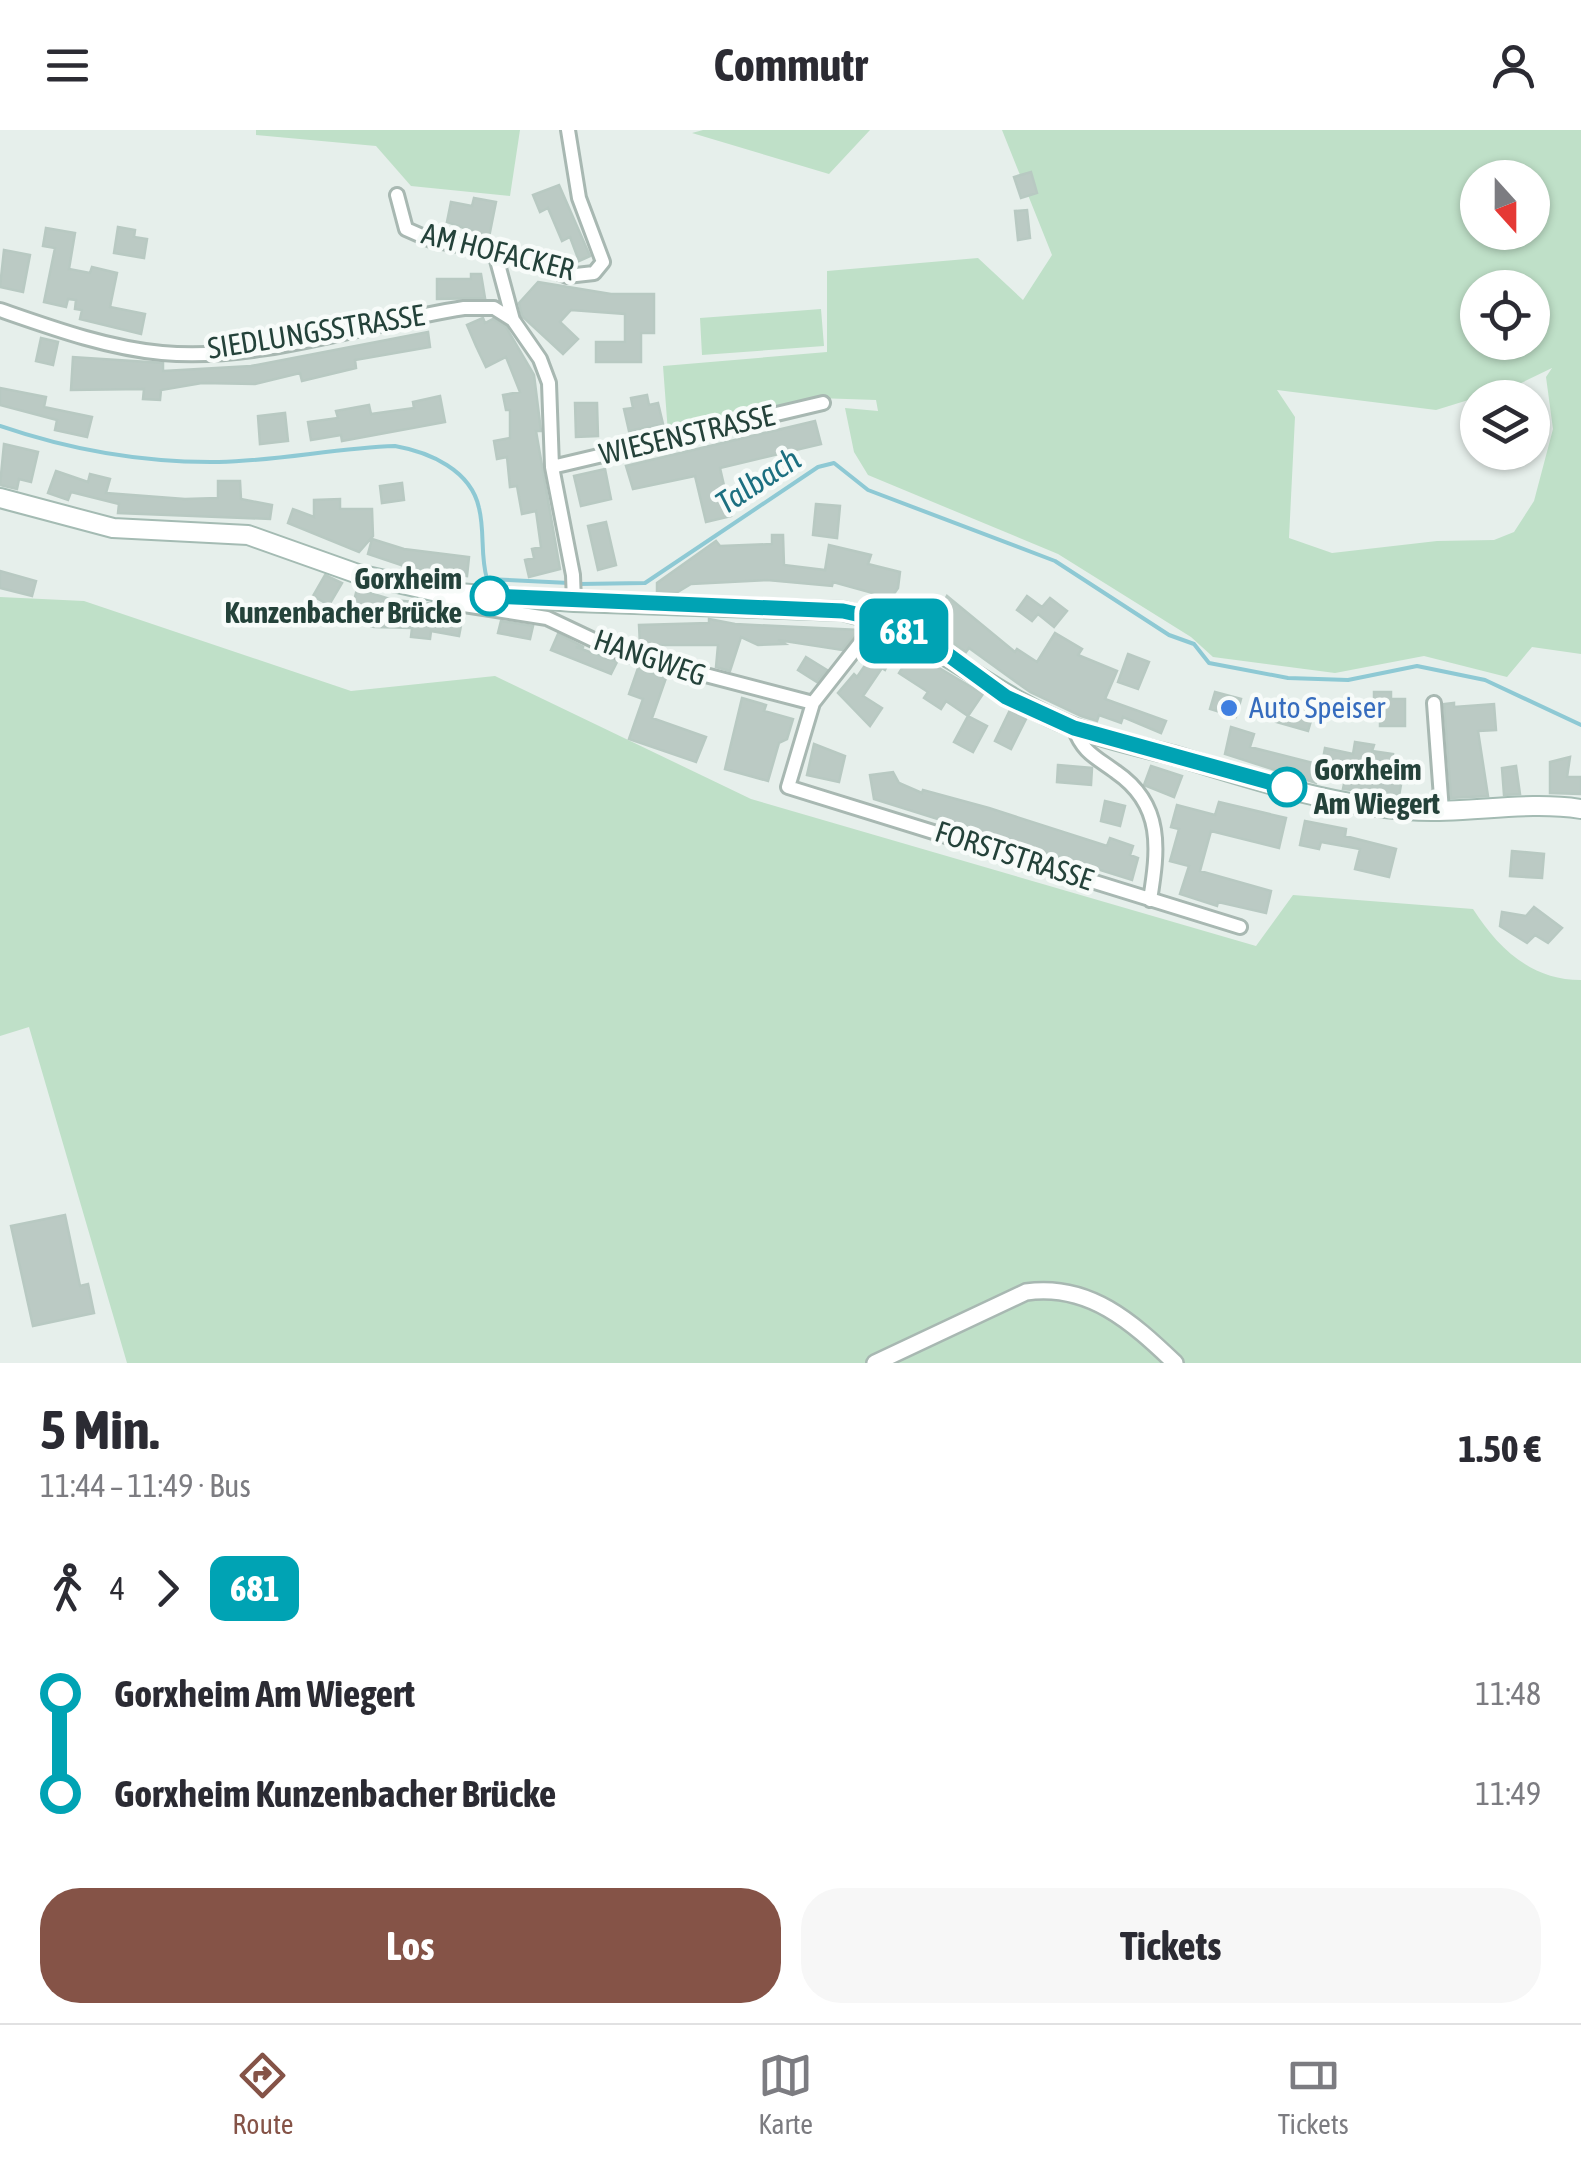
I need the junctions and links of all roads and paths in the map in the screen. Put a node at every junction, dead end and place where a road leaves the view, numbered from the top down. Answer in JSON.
{"nodes":[{"id":1,"x":568,"y":130,"type":"edge"},
{"id":2,"x":397,"y":195,"type":"dead end"},
{"id":3,"x":495,"y":253,"type":"junction"},
{"id":4,"x":0,"y":310,"type":"edge"},
{"id":5,"x":513,"y":320,"type":"junction"},
{"id":6,"x":823,"y":403,"type":"dead end"},
{"id":7,"x":552,"y":466,"type":"junction"},
{"id":8,"x":0,"y":498,"type":"edge"},
{"id":9,"x":433,"y":591,"type":"junction"},
{"id":10,"x":574,"y":596,"type":"junction"},
{"id":11,"x":878,"y":619,"type":"junction"},
{"id":12,"x":812,"y":703,"type":"junction"},
{"id":13,"x":1434,"y":703,"type":"dead end"},
{"id":14,"x":1074,"y":728,"type":"junction"},
{"id":15,"x":1581,"y":809,"type":"edge"},
{"id":16,"x":1442,"y":811,"type":"junction"},
{"id":17,"x":1150,"y":900,"type":"junction"},
{"id":18,"x":1240,"y":927,"type":"dead end"},
{"id":19,"x":875,"y":1363,"type":"edge"},
{"id":20,"x":1175,"y":1363,"type":"edge"}],
"edges":[{"from":1,"to":3,"type":"street","name":"AM HOFACKER"},
{"from":2,"to":3,"type":"street","name":"AM HOFACKER"},
{"from":3,"to":5,"type":"street"},
{"from":4,"to":5,"type":"street","name":"SIEDLUNGSSTRASSE"},
{"from":5,"to":7,"type":"street"},
{"from":6,"to":7,"type":"street","name":"WIESENSTRASSE"},
{"from":7,"to":10,"type":"street"},
{"from":8,"to":9,"type":"main road"},
{"from":9,"to":10,"type":"main road"},
{"from":9,"to":12,"type":"street","name":"HANGWEG"},
{"from":10,"to":11,"type":"main road"},
{"from":11,"to":12,"type":"street"},
{"from":11,"to":14,"type":"main road"},
{"from":12,"to":17,"type":"street","name":"FORSTSTRASSE"},
{"from":13,"to":16,"type":"street"},
{"from":14,"to":16,"type":"main road"},
{"from":14,"to":17,"type":"street"},
{"from":15,"to":16,"type":"main road"},
{"from":17,"to":18,"type":"street","name":"FORSTSTRASSE"},
{"from":19,"to":20,"type":"street"}]}
